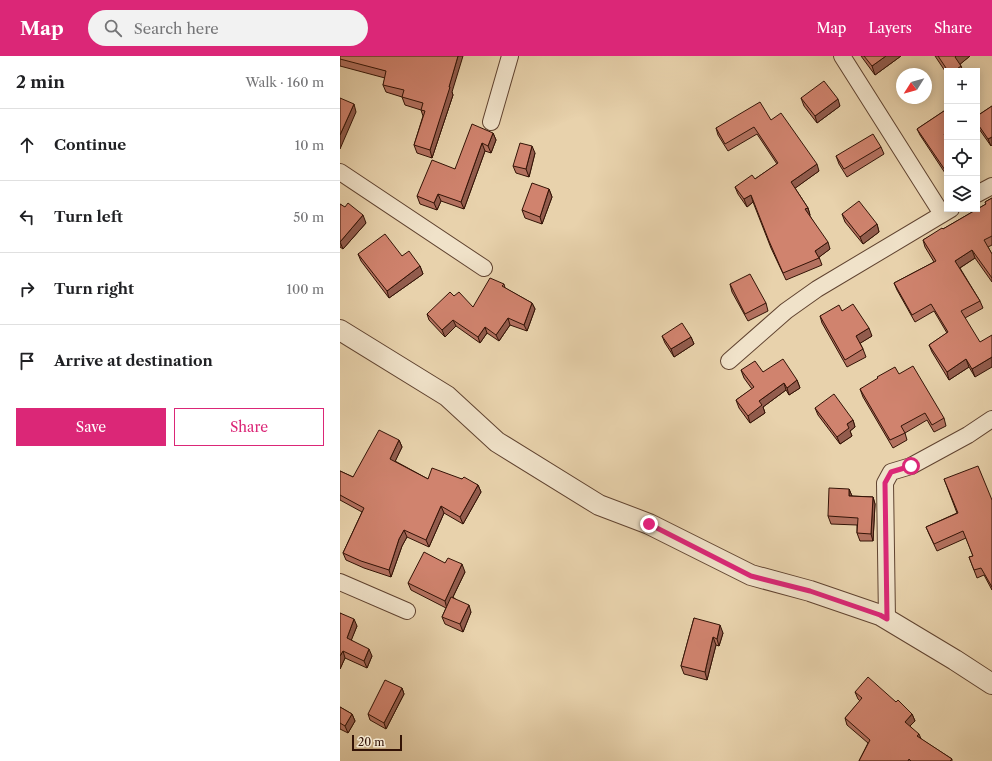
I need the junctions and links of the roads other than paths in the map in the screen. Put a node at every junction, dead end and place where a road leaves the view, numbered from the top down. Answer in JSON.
{"nodes":[{"id":1,"x":510,"y":56,"type":"edge"},
{"id":2,"x":842,"y":56,"type":"edge"},
{"id":3,"x":491,"y":122,"type":"dead end"},
{"id":4,"x":340,"y":172,"type":"edge"},
{"id":5,"x":992,"y":186,"type":"edge"},
{"id":6,"x":980,"y":192,"type":"edge"},
{"id":7,"x":944,"y":208,"type":"edge"},
{"id":8,"x":947,"y":212,"type":"edge"},
{"id":9,"x":484,"y":268,"type":"dead end"},
{"id":10,"x":340,"y":330,"type":"edge"},
{"id":11,"x":729,"y":361,"type":"dead end"},
{"id":12,"x":992,"y":419,"type":"edge"},
{"id":13,"x":340,"y":582,"type":"edge"},
{"id":14,"x":407,"y":611,"type":"dead end"},
{"id":15,"x":887,"y":619,"type":"junction"},
{"id":16,"x":992,"y":684,"type":"edge"}],
"edges":[{"from":1,"to":3,"type":"street"},
{"from":2,"to":7,"type":"street"},
{"from":4,"to":9,"type":"street"},
{"from":5,"to":6,"type":"street"},
{"from":8,"to":11,"type":"street"},
{"from":10,"to":15,"type":"street"},
{"from":12,"to":15,"type":"street"},
{"from":13,"to":14,"type":"street"},
{"from":15,"to":16,"type":"street"}]}
